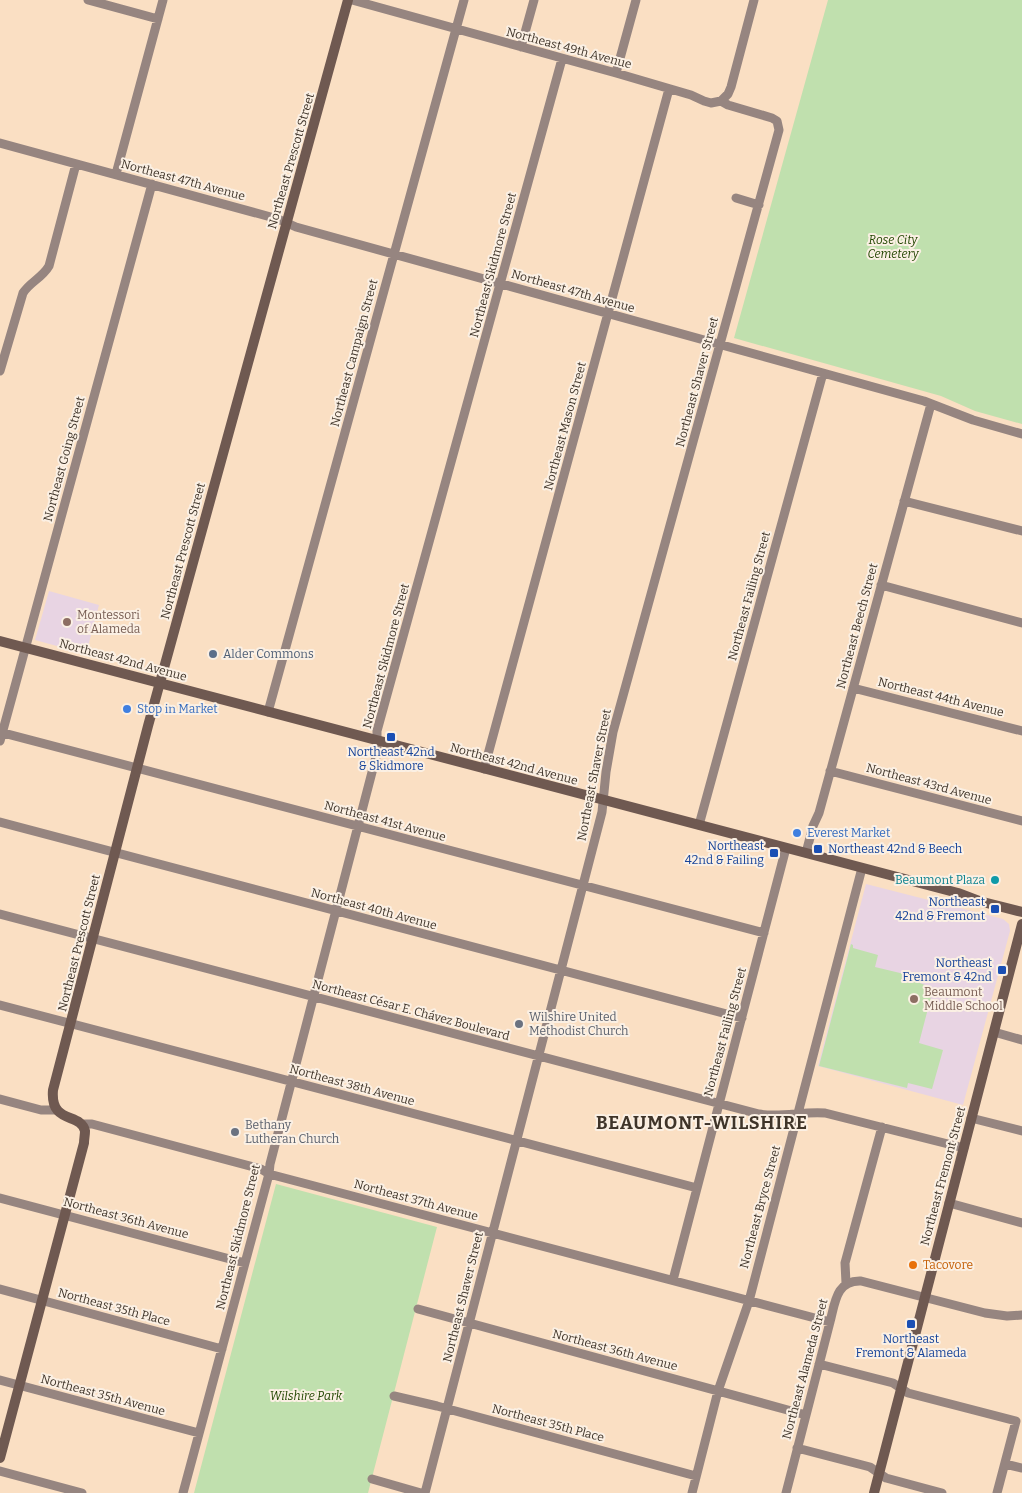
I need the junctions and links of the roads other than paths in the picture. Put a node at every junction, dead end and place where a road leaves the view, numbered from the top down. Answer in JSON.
{"nodes":[{"id":1,"x":88,"y":0,"type":"edge"},
{"id":2,"x":163,"y":0,"type":"edge"},
{"id":3,"x":348,"y":0,"type":"edge"},
{"id":4,"x":352,"y":0,"type":"edge"},
{"id":5,"x":464,"y":0,"type":"edge"},
{"id":6,"x":534,"y":0,"type":"edge"},
{"id":7,"x":636,"y":0,"type":"edge"},
{"id":8,"x":754,"y":0,"type":"edge"},
{"id":9,"x":158,"y":19,"type":"junction"},
{"id":10,"x":456,"y":29,"type":"junction"},
{"id":11,"x":521,"y":47,"type":"junction"},
{"id":12,"x":562,"y":59,"type":"junction"},
{"id":13,"x":616,"y":73,"type":"junction"},
{"id":14,"x":669,"y":89,"type":"junction"},
{"id":15,"x":721,"y":101,"type":"junction"},
{"id":16,"x":777,"y":121,"type":"joint"},
{"id":17,"x":0,"y":143,"type":"edge"},
{"id":18,"x":76,"y":164,"type":"junction"},
{"id":19,"x":116,"y":174,"type":"junction"},
{"id":20,"x":152,"y":184,"type":"junction"},
{"id":21,"x":736,"y":198,"type":"dead end"},
{"id":22,"x":759,"y":205,"type":"junction"},
{"id":23,"x":287,"y":223,"type":"junction"},
{"id":24,"x":394,"y":254,"type":"junction"},
{"id":25,"x":501,"y":284,"type":"junction"},
{"id":26,"x":608,"y":314,"type":"junction"},
{"id":27,"x":720,"y":344,"type":"junction"},
{"id":28,"x":0,"y":371,"type":"edge"},
{"id":29,"x":823,"y":373,"type":"junction"},
{"id":30,"x":931,"y":404,"type":"junction"},
{"id":31,"x":1022,"y":434,"type":"edge"},
{"id":32,"x":904,"y":501,"type":"junction"},
{"id":33,"x":1022,"y":532,"type":"edge"},
{"id":34,"x":882,"y":585,"type":"junction"},
{"id":35,"x":1022,"y":623,"type":"edge"},
{"id":36,"x":0,"y":641,"type":"edge"},
{"id":37,"x":26,"y":648,"type":"junction"},
{"id":38,"x":160,"y":683,"type":"junction"},
{"id":39,"x":853,"y":688,"type":"junction"},
{"id":40,"x":268,"y":712,"type":"junction"},
{"id":41,"x":1022,"y":731,"type":"edge"},
{"id":42,"x":1,"y":735,"type":"edge"},
{"id":43,"x":377,"y":740,"type":"junction"},
{"id":44,"x":137,"y":768,"type":"junction"},
{"id":45,"x":484,"y":769,"type":"junction"},
{"id":46,"x":830,"y":771,"type":"junction"},
{"id":47,"x":602,"y":800,"type":"junction"},
{"id":48,"x":1022,"y":821,"type":"edge"},
{"id":49,"x":0,"y":822,"type":"edge"},
{"id":50,"x":699,"y":825,"type":"junction"},
{"id":51,"x":358,"y":826,"type":"junction"},
{"id":52,"x":786,"y":848,"type":"junction"},
{"id":53,"x":115,"y":853,"type":"junction"},
{"id":54,"x":806,"y":854,"type":"junction"},
{"id":55,"x":862,"y":868,"type":"junction"},
{"id":56,"x":583,"y":886,"type":"junction"},
{"id":57,"x":336,"y":912,"type":"junction"},
{"id":58,"x":1022,"y":912,"type":"edge"},
{"id":59,"x":0,"y":914,"type":"edge"},
{"id":60,"x":1022,"y":924,"type":"edge"},
{"id":61,"x":764,"y":933,"type":"junction"},
{"id":62,"x":93,"y":938,"type":"junction"},
{"id":63,"x":1020,"y":943,"type":"edge"},
{"id":64,"x":561,"y":971,"type":"junction"},
{"id":65,"x":314,"y":997,"type":"junction"},
{"id":66,"x":0,"y":1005,"type":"edge"},
{"id":67,"x":742,"y":1018,"type":"junction"},
{"id":68,"x":71,"y":1024,"type":"junction"},
{"id":69,"x":994,"y":1032,"type":"junction"},
{"id":70,"x":1022,"y":1040,"type":"edge"},
{"id":71,"x":538,"y":1056,"type":"junction"},
{"id":72,"x":292,"y":1082,"type":"junction"},
{"id":73,"x":0,"y":1099,"type":"edge"},
{"id":74,"x":720,"y":1104,"type":"junction"},
{"id":75,"x":57,"y":1110,"type":"junction"},
{"id":76,"x":798,"y":1114,"type":"junction"},
{"id":77,"x":972,"y":1118,"type":"junction"},
{"id":78,"x":82,"y":1124,"type":"junction"},
{"id":79,"x":882,"y":1127,"type":"junction"},
{"id":80,"x":1022,"y":1131,"type":"edge"},
{"id":81,"x":516,"y":1141,"type":"junction"},
{"id":82,"x":964,"y":1148,"type":"junction"},
{"id":83,"x":269,"y":1174,"type":"junction"},
{"id":84,"x":697,"y":1188,"type":"junction"},
{"id":85,"x":0,"y":1198,"type":"edge"},
{"id":86,"x":949,"y":1203,"type":"junction"},
{"id":87,"x":65,"y":1215,"type":"junction"},
{"id":88,"x":1022,"y":1222,"type":"edge"},
{"id":89,"x":493,"y":1232,"type":"junction"},
{"id":90,"x":245,"y":1263,"type":"junction"},
{"id":91,"x":673,"y":1280,"type":"junction"},
{"id":92,"x":846,"y":1283,"type":"junction"},
{"id":93,"x":0,"y":1289,"type":"edge"},
{"id":94,"x":924,"y":1297,"type":"junction"},
{"id":95,"x":42,"y":1300,"type":"junction"},
{"id":96,"x":749,"y":1301,"type":"junction"},
{"id":97,"x":418,"y":1309,"type":"dead end"},
{"id":98,"x":1022,"y":1315,"type":"edge"},
{"id":99,"x":830,"y":1322,"type":"junction"},
{"id":100,"x":469,"y":1324,"type":"junction"},
{"id":101,"x":222,"y":1348,"type":"junction"},
{"id":102,"x":819,"y":1364,"type":"junction"},
{"id":103,"x":0,"y":1380,"type":"edge"},
{"id":104,"x":20,"y":1385,"type":"junction"},
{"id":105,"x":901,"y":1388,"type":"junction"},
{"id":106,"x":718,"y":1392,"type":"junction"},
{"id":107,"x":394,"y":1396,"type":"dead end"},
{"id":108,"x":447,"y":1409,"type":"junction"},
{"id":109,"x":806,"y":1415,"type":"junction"},
{"id":110,"x":199,"y":1433,"type":"junction"},
{"id":111,"x":797,"y":1448,"type":"junction"},
{"id":112,"x":0,"y":1458,"type":"edge"},
{"id":113,"x":1005,"y":1464,"type":"junction"},
{"id":114,"x":1022,"y":1468,"type":"edge"},
{"id":115,"x":0,"y":1471,"type":"edge"},
{"id":116,"x":879,"y":1473,"type":"junction"},
{"id":117,"x":696,"y":1476,"type":"junction"},
{"id":118,"x":372,"y":1479,"type":"dead end"},
{"id":119,"x":82,"y":1493,"type":"edge"},
{"id":120,"x":183,"y":1493,"type":"edge"},
{"id":121,"x":423,"y":1493,"type":"edge"},
{"id":122,"x":692,"y":1493,"type":"edge"},
{"id":123,"x":786,"y":1493,"type":"edge"},
{"id":124,"x":874,"y":1493,"type":"edge"},
{"id":125,"x":942,"y":1493,"type":"edge"},
{"id":126,"x":997,"y":1493,"type":"edge"}],
"edges":[{"from":1,"to":9,"type":"street"},
{"from":2,"to":9,"type":"street"},
{"from":3,"to":23,"type":"street","name":"Northeast Prescott Street"},
{"from":4,"to":10,"type":"street","name":"Northeast 49th Avenue"},
{"from":5,"to":10,"type":"street","name":"Northeast Campaign Street"},
{"from":6,"to":11,"type":"street"},
{"from":7,"to":13,"type":"street"},
{"from":8,"to":15,"type":"street"},
{"from":9,"to":19,"type":"street"},
{"from":10,"to":11,"type":"street","name":"Northeast 49th Avenue"},
{"from":10,"to":24,"type":"street","name":"Northeast Campaign Street"},
{"from":11,"to":12,"type":"street","name":"Northeast 49th Avenue"},
{"from":12,"to":13,"type":"street","name":"Northeast 49th Avenue"},
{"from":12,"to":25,"type":"street","name":"Northeast Skidmore Street"},
{"from":13,"to":14,"type":"street","name":"Northeast 49th Avenue"},
{"from":14,"to":15,"type":"street","name":"Northeast 49th Avenue"},
{"from":14,"to":26,"type":"street","name":"Northeast Mason Street"},
{"from":15,"to":16,"type":"street","name":"Northeast 49th Avenue"},
{"from":16,"to":22,"type":"street","name":"Northeast Shaver Street"},
{"from":17,"to":18,"type":"street","name":"Northeast 47th Avenue"},
{"from":18,"to":19,"type":"street","name":"Northeast 47th Avenue"},
{"from":18,"to":28,"type":"street"},
{"from":19,"to":20,"type":"street","name":"Northeast 47th Avenue"},
{"from":20,"to":23,"type":"street","name":"Northeast 47th Avenue"},
{"from":20,"to":37,"type":"street","name":"Northeast Going Street"},
{"from":21,"to":22,"type":"street"},
{"from":22,"to":27,"type":"street","name":"Northeast Shaver Street"},
{"from":23,"to":24,"type":"street","name":"Northeast 47th Avenue"},
{"from":23,"to":38,"type":"street","name":"Northeast Prescott Street"},
{"from":24,"to":25,"type":"street","name":"Northeast 47th Avenue"},
{"from":24,"to":40,"type":"street","name":"Northeast Campaign Street"},
{"from":25,"to":26,"type":"street","name":"Northeast 47th Avenue"},
{"from":25,"to":43,"type":"street","name":"Northeast Skidmore Street"},
{"from":26,"to":27,"type":"street","name":"Northeast 47th Avenue"},
{"from":26,"to":45,"type":"street","name":"Northeast Mason Street"},
{"from":27,"to":29,"type":"street","name":"Northeast 47th Avenue"},
{"from":27,"to":47,"type":"street","name":"Northeast Shaver Street"},
{"from":29,"to":30,"type":"street","name":"Northeast 47th Avenue"},
{"from":29,"to":50,"type":"street","name":"Northeast Failing Street"},
{"from":30,"to":31,"type":"street","name":"Northeast 47th Avenue"},
{"from":30,"to":32,"type":"street","name":"Northeast Beech Street"},
{"from":32,"to":33,"type":"street"},
{"from":32,"to":34,"type":"street","name":"Northeast Beech Street"},
{"from":34,"to":35,"type":"street"},
{"from":34,"to":39,"type":"street","name":"Northeast Beech Street"},
{"from":36,"to":37,"type":"street","name":"Northeast 42nd Avenue"},
{"from":37,"to":38,"type":"street","name":"Northeast 42nd Avenue"},
{"from":37,"to":42,"type":"street","name":"Northeast Going Street"},
{"from":38,"to":40,"type":"street","name":"Northeast 42nd Avenue"},
{"from":38,"to":44,"type":"street","name":"Northeast Prescott Street"},
{"from":39,"to":41,"type":"street","name":"Northeast 44th Avenue"},
{"from":39,"to":46,"type":"street","name":"Northeast Beech Street"},
{"from":40,"to":43,"type":"street","name":"Northeast 42nd Avenue"},
{"from":42,"to":44,"type":"street","name":"Northeast 41st Avenue"},
{"from":43,"to":45,"type":"street","name":"Northeast 42nd Avenue"},
{"from":43,"to":51,"type":"street","name":"Northeast Skidmore Street"},
{"from":44,"to":51,"type":"street","name":"Northeast 41st Avenue"},
{"from":44,"to":53,"type":"street","name":"Northeast Prescott Street"},
{"from":45,"to":47,"type":"street","name":"Northeast 42nd Avenue"},
{"from":46,"to":48,"type":"street","name":"Northeast 43rd Avenue"},
{"from":46,"to":54,"type":"street","name":"Northeast Beech Street"},
{"from":47,"to":50,"type":"street","name":"Northeast 42nd Avenue"},
{"from":47,"to":56,"type":"street","name":"Northeast Shaver Street"},
{"from":49,"to":53,"type":"street","name":"Northeast 40th Avenue"},
{"from":50,"to":52,"type":"street","name":"Northeast 42nd Avenue"},
{"from":51,"to":56,"type":"street","name":"Northeast 41st Avenue"},
{"from":51,"to":57,"type":"street","name":"Northeast Skidmore Street"},
{"from":52,"to":54,"type":"street","name":"Northeast 42nd Avenue"},
{"from":52,"to":61,"type":"street","name":"Northeast Failing Street"},
{"from":53,"to":57,"type":"street","name":"Northeast 40th Avenue"},
{"from":53,"to":62,"type":"street","name":"Northeast Prescott Street"},
{"from":54,"to":55,"type":"street","name":"Northeast 42nd Avenue"},
{"from":55,"to":58,"type":"street","name":"Northeast 42nd Avenue"},
{"from":55,"to":76,"type":"street","name":"Northeast Bryce Street"},
{"from":56,"to":61,"type":"street","name":"Northeast 41st Avenue"},
{"from":56,"to":64,"type":"street","name":"Northeast Shaver Street"},
{"from":57,"to":64,"type":"street","name":"Northeast 40th Avenue"},
{"from":57,"to":65,"type":"street","name":"Northeast Skidmore Street"},
{"from":59,"to":62,"type":"street","name":"Northeast César E. Chávez Boulevard"},
{"from":60,"to":63,"type":"street","name":"Northeast Fremont Street"},
{"from":61,"to":67,"type":"street","name":"Northeast Failing Street"},
{"from":62,"to":65,"type":"street","name":"Northeast César E. Chávez Boulevard"},
{"from":62,"to":68,"type":"street","name":"Northeast Prescott Street"},
{"from":63,"to":69,"type":"street","name":"Northeast Fremont Street"},
{"from":64,"to":67,"type":"street","name":"Northeast 40th Avenue"},
{"from":64,"to":71,"type":"street","name":"Northeast Shaver Street"},
{"from":65,"to":71,"type":"street","name":"Northeast César E. Chávez Boulevard"},
{"from":65,"to":72,"type":"street","name":"Northeast Skidmore Street"},
{"from":66,"to":68,"type":"street","name":"Northeast 38th Avenue"},
{"from":67,"to":74,"type":"street","name":"Northeast Failing Street"},
{"from":68,"to":72,"type":"street","name":"Northeast 38th Avenue"},
{"from":68,"to":75,"type":"street","name":"Northeast Prescott Street"},
{"from":69,"to":70,"type":"street"},
{"from":69,"to":77,"type":"street","name":"Northeast Fremont Street"},
{"from":71,"to":74,"type":"street","name":"Northeast César E. Chávez Boulevard"},
{"from":71,"to":81,"type":"street","name":"Northeast Shaver Street"},
{"from":72,"to":81,"type":"street","name":"Northeast 38th Avenue"},
{"from":72,"to":83,"type":"street","name":"Northeast Skidmore Street"},
{"from":73,"to":75,"type":"street","name":"Northeast 37th Avenue"},
{"from":74,"to":76,"type":"street","name":"Northeast César E. Chávez Boulevard"},
{"from":74,"to":84,"type":"street","name":"Northeast Failing Street"},
{"from":75,"to":78,"type":"street","name":"Northeast 37th Avenue"},
{"from":76,"to":79,"type":"street","name":"Northeast César E. Chávez Boulevard"},
{"from":76,"to":96,"type":"street","name":"Northeast Bryce Street"},
{"from":77,"to":80,"type":"street"},
{"from":77,"to":82,"type":"street","name":"Northeast Fremont Street"},
{"from":78,"to":83,"type":"street","name":"Northeast 37th Avenue"},
{"from":78,"to":87,"type":"street"},
{"from":79,"to":82,"type":"street","name":"Northeast César E. Chávez Boulevard"},
{"from":79,"to":92,"type":"street"},
{"from":81,"to":84,"type":"street","name":"Northeast 38th Avenue"},
{"from":81,"to":89,"type":"street","name":"Northeast Shaver Street"},
{"from":82,"to":86,"type":"street","name":"Northeast Fremont Street"},
{"from":83,"to":89,"type":"street","name":"Northeast 37th Avenue"},
{"from":83,"to":90,"type":"street","name":"Northeast Skidmore Street"},
{"from":84,"to":91,"type":"street","name":"Northeast Failing Street"},
{"from":85,"to":87,"type":"street","name":"Northeast 36th Avenue"},
{"from":86,"to":88,"type":"street"},
{"from":86,"to":94,"type":"street","name":"Northeast Fremont Street"},
{"from":87,"to":90,"type":"street","name":"Northeast 36th Avenue"},
{"from":87,"to":95,"type":"street"},
{"from":89,"to":91,"type":"street","name":"Northeast 37th Avenue"},
{"from":89,"to":100,"type":"street","name":"Northeast Shaver Street"},
{"from":90,"to":101,"type":"street","name":"Northeast Skidmore Street"},
{"from":91,"to":96,"type":"street","name":"Northeast 37th Avenue"},
{"from":92,"to":94,"type":"street"},
{"from":92,"to":99,"type":"street","name":"Northeast Alameda Street"},
{"from":93,"to":95,"type":"street","name":"Northeast 35th Place"},
{"from":94,"to":98,"type":"street"},
{"from":94,"to":105,"type":"street","name":"Northeast Fremont Street"},
{"from":95,"to":101,"type":"street","name":"Northeast 35th Place"},
{"from":95,"to":104,"type":"street"},
{"from":96,"to":99,"type":"street","name":"Northeast 37th Avenue"},
{"from":96,"to":106,"type":"street","name":"Northeast Bryce Street"},
{"from":97,"to":100,"type":"street","name":"Northeast 36th Avenue"},
{"from":99,"to":102,"type":"street","name":"Northeast Alameda Street"},
{"from":100,"to":106,"type":"street","name":"Northeast 36th Avenue"},
{"from":100,"to":108,"type":"street","name":"Northeast Shaver Street"},
{"from":101,"to":110,"type":"street","name":"Northeast Skidmore Street"},
{"from":102,"to":105,"type":"street"},
{"from":102,"to":109,"type":"street","name":"Northeast Alameda Street"},
{"from":103,"to":104,"type":"street","name":"Northeast 35th Avenue"},
{"from":104,"to":110,"type":"street","name":"Northeast 35th Avenue"},
{"from":104,"to":112,"type":"street"},
{"from":105,"to":113,"type":"street"},
{"from":105,"to":116,"type":"street","name":"Northeast Fremont Street"},
{"from":106,"to":109,"type":"street","name":"Northeast 36th Avenue"},
{"from":106,"to":117,"type":"street","name":"Northeast Bryce Street"},
{"from":107,"to":108,"type":"street","name":"Northeast 35th Place"},
{"from":108,"to":117,"type":"street","name":"Northeast 35th Place"},
{"from":108,"to":121,"type":"street","name":"Northeast Shaver Street"},
{"from":109,"to":111,"type":"street","name":"Northeast Alameda Street"},
{"from":110,"to":120,"type":"street","name":"Northeast Skidmore Street"},
{"from":111,"to":116,"type":"street"},
{"from":111,"to":123,"type":"street","name":"Northeast Alameda Street"},
{"from":113,"to":114,"type":"street"},
{"from":113,"to":126,"type":"street"},
{"from":115,"to":119,"type":"street"},
{"from":116,"to":124,"type":"street","name":"Northeast Fremont Street"},
{"from":116,"to":125,"type":"street"},
{"from":117,"to":122,"type":"street","name":"Northeast Bryce Street"},
{"from":118,"to":121,"type":"street"}]}
